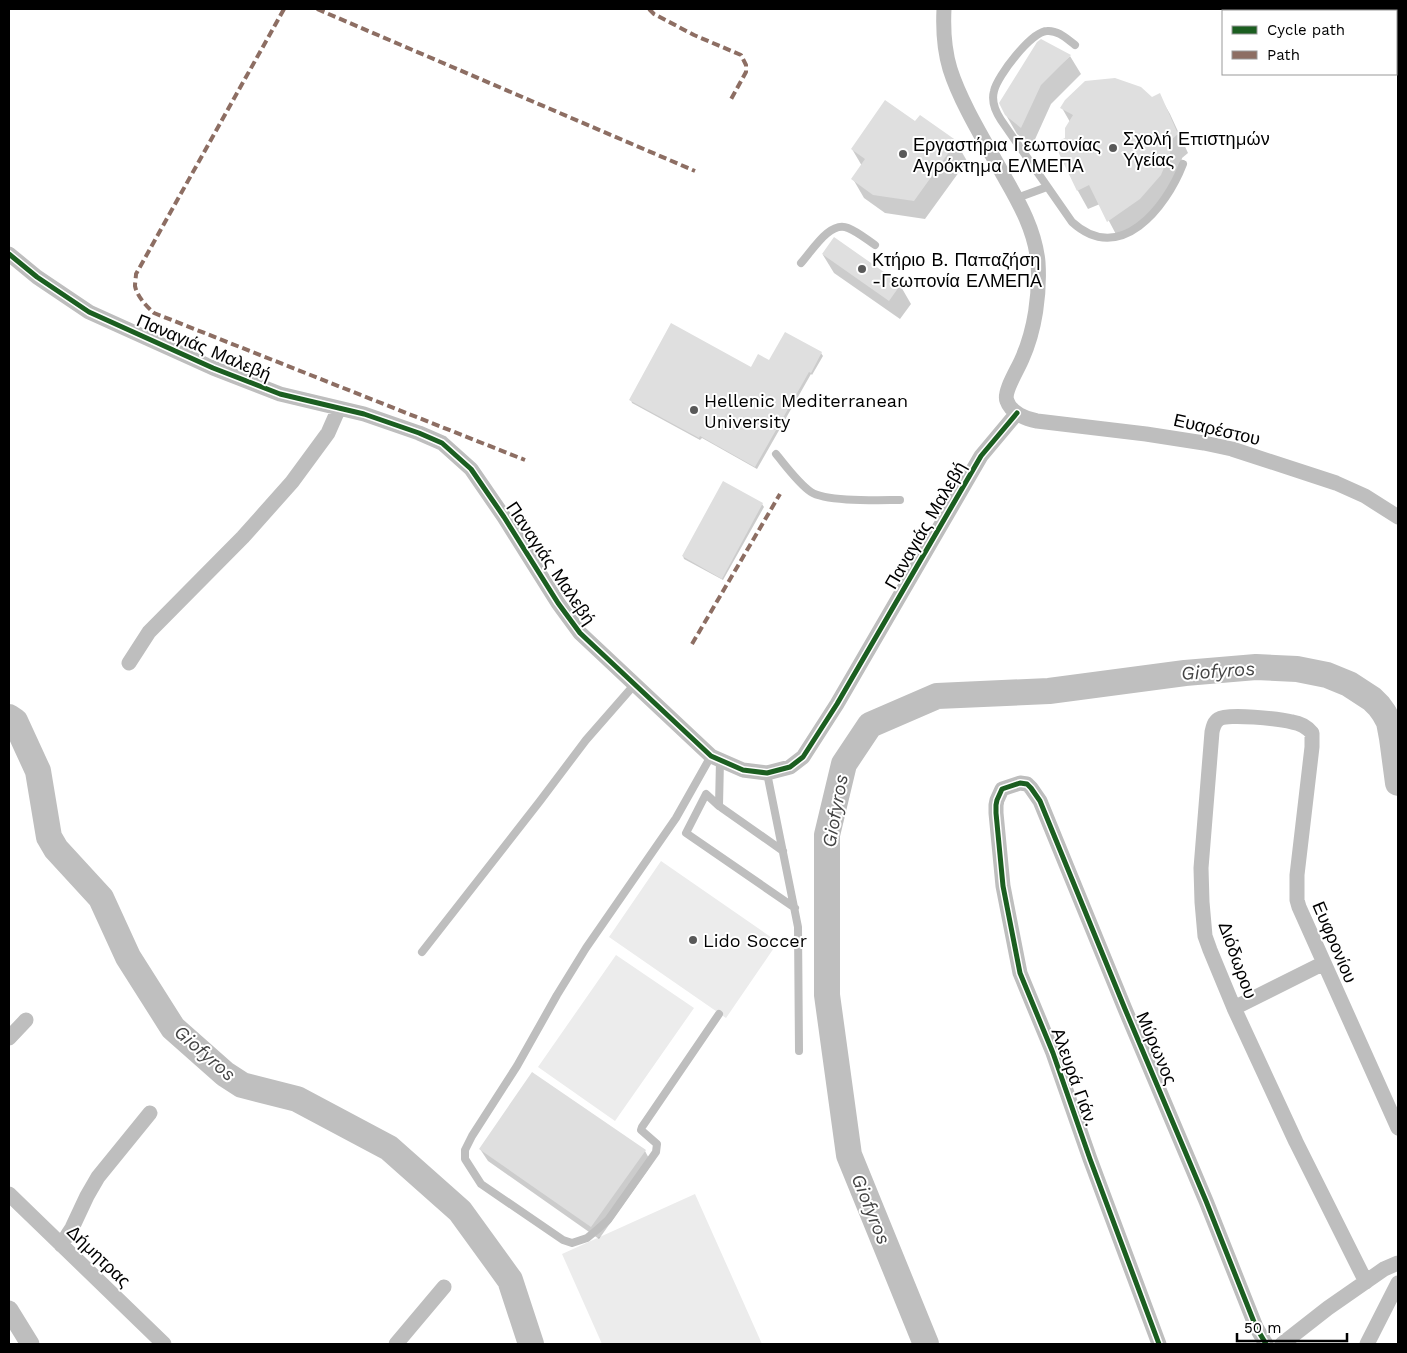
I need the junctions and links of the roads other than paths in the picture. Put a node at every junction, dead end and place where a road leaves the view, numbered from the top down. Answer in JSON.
{"nodes":[{"id":1,"x":944,"y":9,"type":"edge"},
{"id":2,"x":1074,"y":45,"type":"dead end"},
{"id":3,"x":1183,"y":164,"type":"dead end"},
{"id":4,"x":1047,"y":187,"type":"junction"},
{"id":5,"x":1017,"y":198,"type":"junction"},
{"id":6,"x":875,"y":245,"type":"dead end"},
{"id":7,"x":9,"y":254,"type":"edge"},
{"id":8,"x":802,"y":263,"type":"dead end"},
{"id":9,"x":340,"y":408,"type":"junction"},
{"id":10,"x":1017,"y":413,"type":"junction"},
{"id":11,"x":776,"y":454,"type":"dead end"},
{"id":12,"x":900,"y":500,"type":"dead end"},
{"id":13,"x":1398,"y":517,"type":"edge"},
{"id":14,"x":129,"y":663,"type":"dead end"},
{"id":15,"x":635,"y":684,"type":"junction"},
{"id":16,"x":1310,"y":730,"type":"joint"},
{"id":17,"x":715,"y":758,"type":"junction"},
{"id":18,"x":767,"y":773,"type":"junction"},
{"id":19,"x":1007,"y":787,"type":"joint"},
{"id":20,"x":719,"y":806,"type":"junction"},
{"id":21,"x":783,"y":851,"type":"junction"},
{"id":22,"x":795,"y":908,"type":"junction"},
{"id":23,"x":422,"y":952,"type":"dead end"},
{"id":24,"x":1324,"y":964,"type":"junction"},
{"id":25,"x":1234,"y":1008,"type":"junction"},
{"id":26,"x":719,"y":1014,"type":"dead end"},
{"id":27,"x":26,"y":1020,"type":"dead end"},
{"id":28,"x":9,"y":1038,"type":"edge"},
{"id":29,"x":799,"y":1052,"type":"dead end"},
{"id":30,"x":150,"y":1113,"type":"dead end"},
{"id":31,"x":1398,"y":1128,"type":"edge"},
{"id":32,"x":9,"y":1194,"type":"edge"},
{"id":33,"x":61,"y":1245,"type":"junction"},
{"id":34,"x":1398,"y":1262,"type":"edge"},
{"id":35,"x":1366,"y":1282,"type":"junction"},
{"id":36,"x":1398,"y":1283,"type":"edge"},
{"id":37,"x":444,"y":1287,"type":"dead end"},
{"id":38,"x":9,"y":1310,"type":"edge"},
{"id":39,"x":30,"y":1344,"type":"edge"},
{"id":40,"x":164,"y":1344,"type":"edge"},
{"id":41,"x":396,"y":1344,"type":"edge"},
{"id":42,"x":1159,"y":1344,"type":"edge"},
{"id":43,"x":1266,"y":1344,"type":"edge"},
{"id":44,"x":1282,"y":1344,"type":"edge"},
{"id":45,"x":1367,"y":1344,"type":"edge"}],
"edges":[{"from":1,"to":5,"type":"street"},
{"from":2,"to":4,"type":"lane"},
{"from":3,"to":4,"type":"lane"},
{"from":4,"to":5,"type":"lane"},
{"from":5,"to":10,"type":"street"},
{"from":6,"to":8,"type":"lane"},
{"from":7,"to":9,"type":"street","name":"Παναγιάς Μαλεβή"},
{"from":9,"to":14,"type":"street"},
{"from":9,"to":15,"type":"street","name":"Παναγιάς Μαλεβή"},
{"from":10,"to":13,"type":"street","name":"Ευαρέστου"},
{"from":10,"to":18,"type":"street","name":"Παναγιάς Μαλεβή"},
{"from":11,"to":12,"type":"lane"},
{"from":15,"to":17,"type":"street","name":"Παναγιάς Μαλεβή"},
{"from":15,"to":23,"type":"lane"},
{"from":16,"to":24,"type":"street","name":"Ευφρονίου"},
{"from":16,"to":25,"type":"street","name":"Διόδωρου"},
{"from":17,"to":18,"type":"street","name":"Παναγιάς Μαλεβή"},
{"from":17,"to":20,"type":"lane"},
{"from":17,"to":26,"type":"lane"},
{"from":18,"to":21,"type":"lane"},
{"from":19,"to":42,"type":"street","name":"Αλευρά Γιάν."},
{"from":19,"to":43,"type":"street","name":"Μύρωνος"},
{"from":20,"to":21,"type":"lane"},
{"from":20,"to":22,"type":"lane"},
{"from":21,"to":22,"type":"lane"},
{"from":22,"to":29,"type":"lane"},
{"from":24,"to":25,"type":"street"},
{"from":24,"to":31,"type":"street","name":"Ευφρονίου"},
{"from":25,"to":35,"type":"street","name":"Διόδωρου"},
{"from":27,"to":28,"type":"street"},
{"from":30,"to":33,"type":"street"},
{"from":32,"to":33,"type":"street","name":"Δήμητρας"},
{"from":33,"to":40,"type":"street","name":"Δήμητρας"},
{"from":34,"to":35,"type":"street"},
{"from":35,"to":44,"type":"street"},
{"from":36,"to":45,"type":"street"},
{"from":37,"to":41,"type":"street"},
{"from":38,"to":39,"type":"street"}]}
